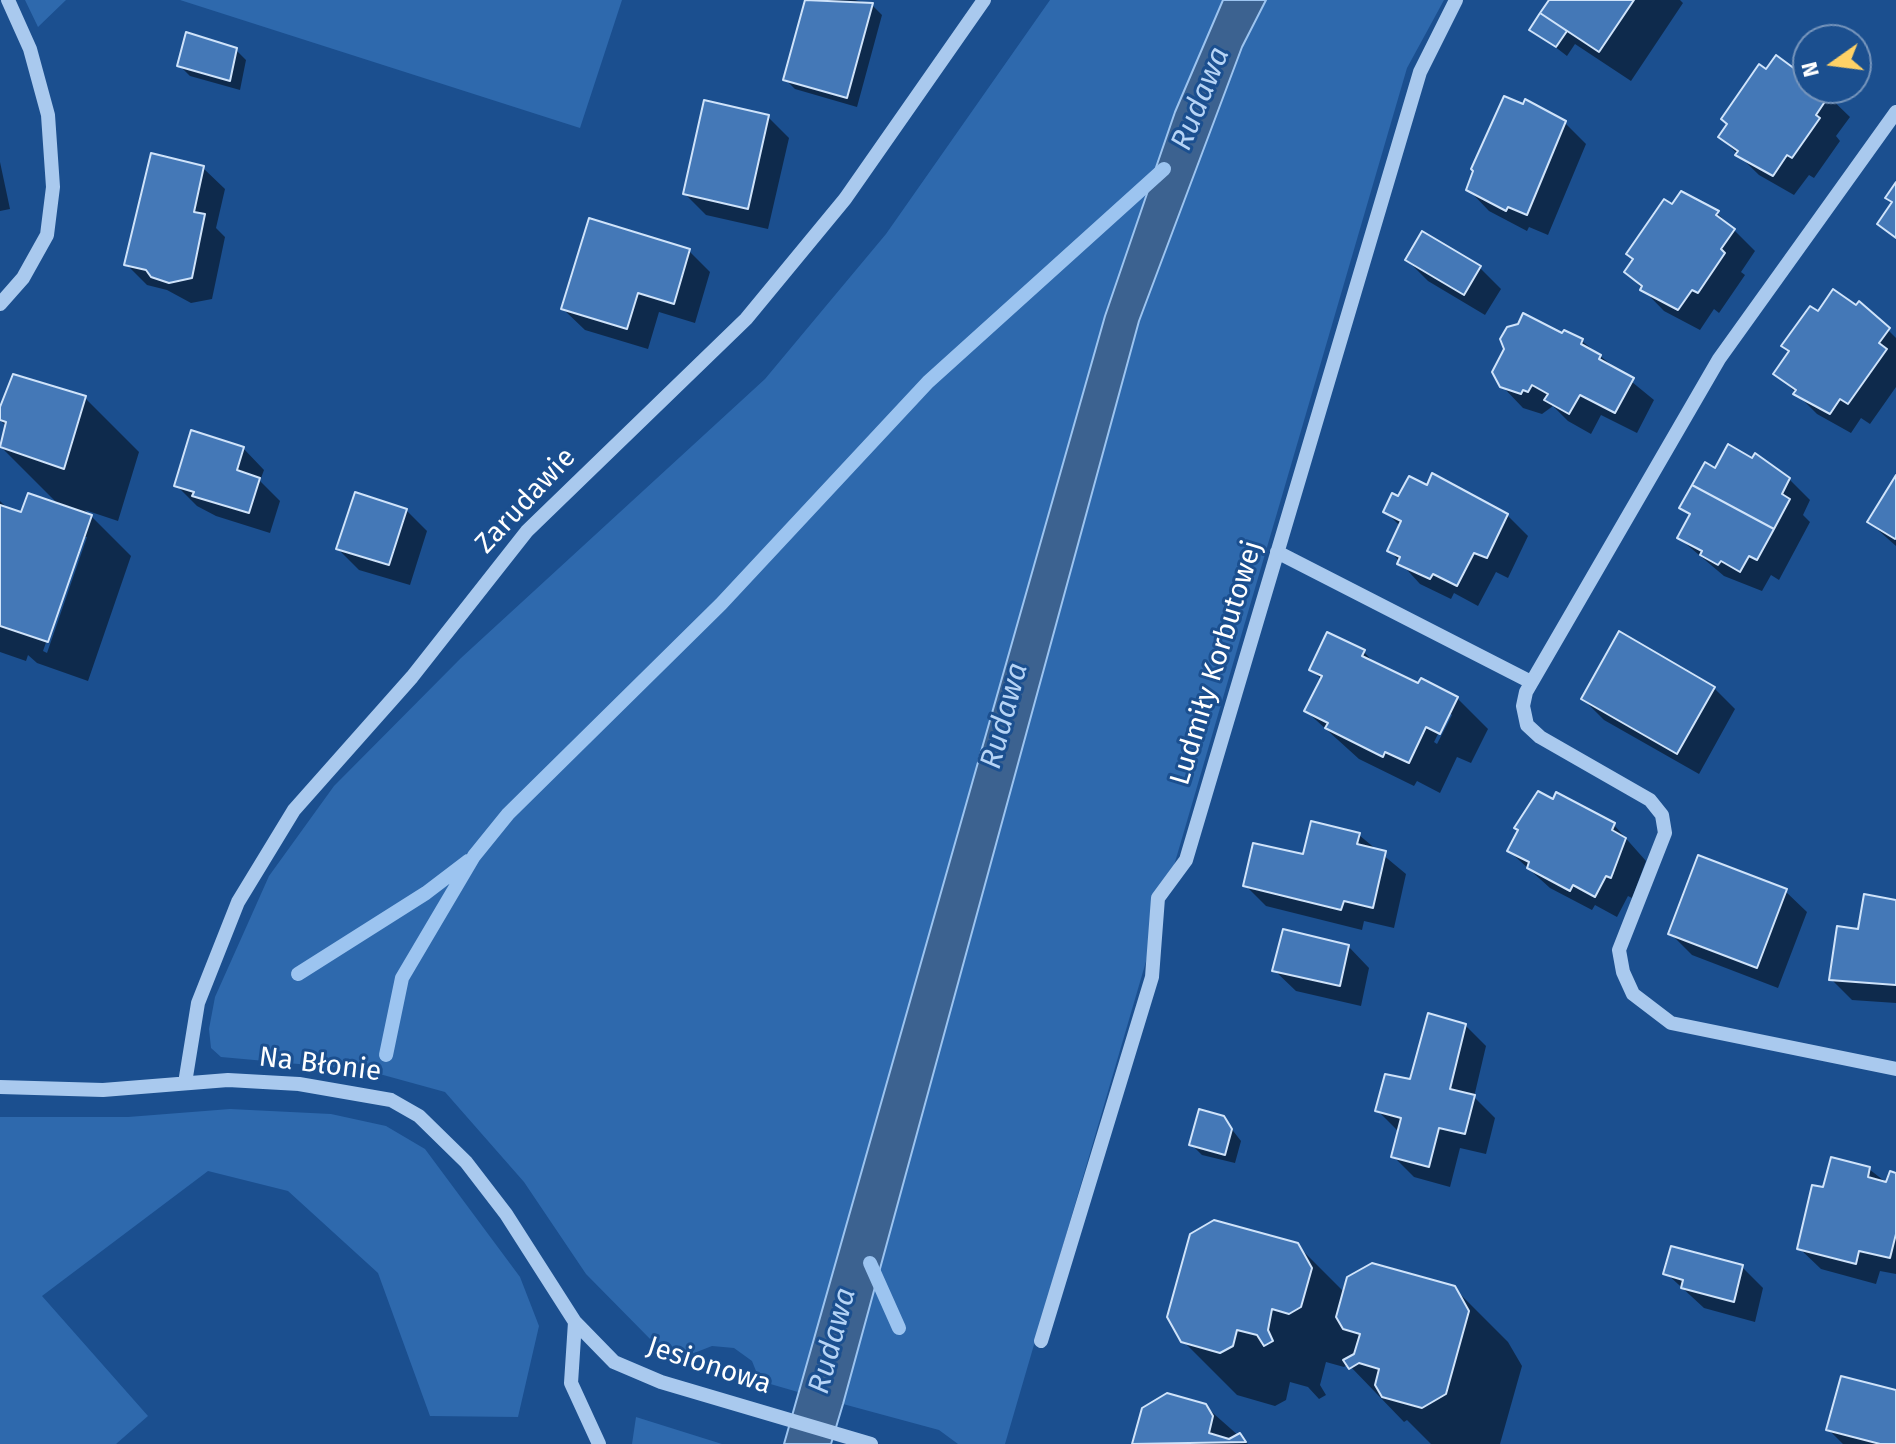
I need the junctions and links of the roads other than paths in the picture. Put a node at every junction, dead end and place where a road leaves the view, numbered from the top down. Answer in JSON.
{"nodes":[{"id":1,"x":8,"y":0,"type":"edge"},
{"id":2,"x":984,"y":0,"type":"edge"},
{"id":3,"x":1456,"y":0,"type":"edge"},
{"id":4,"x":1896,"y":112,"type":"edge"},
{"id":5,"x":0,"y":304,"type":"edge"},
{"id":6,"x":1277,"y":552,"type":"junction"},
{"id":7,"x":1531,"y":682,"type":"junction"},
{"id":8,"x":1896,"y":1069,"type":"edge"},
{"id":9,"x":185,"y":1083,"type":"junction"},
{"id":10,"x":0,"y":1087,"type":"edge"},
{"id":11,"x":575,"y":1322,"type":"junction"},
{"id":12,"x":1041,"y":1341,"type":"dead end"},
{"id":13,"x":599,"y":1444,"type":"edge"},
{"id":14,"x":871,"y":1444,"type":"edge"}],
"edges":[{"from":1,"to":5,"type":"street"},
{"from":2,"to":9,"type":"street","name":"Zarudawie"},
{"from":3,"to":6,"type":"street","name":"Ludmiły Korbutowej"},
{"from":4,"to":7,"type":"street"},
{"from":6,"to":7,"type":"street"},
{"from":6,"to":12,"type":"street","name":"Ludmiły Korbutowej"},
{"from":7,"to":8,"type":"street"},
{"from":9,"to":10,"type":"street","name":"Na Błonie"},
{"from":9,"to":11,"type":"street","name":"Na Błonie"},
{"from":11,"to":13,"type":"street"},
{"from":11,"to":14,"type":"street","name":"Jesionowa"}]}
